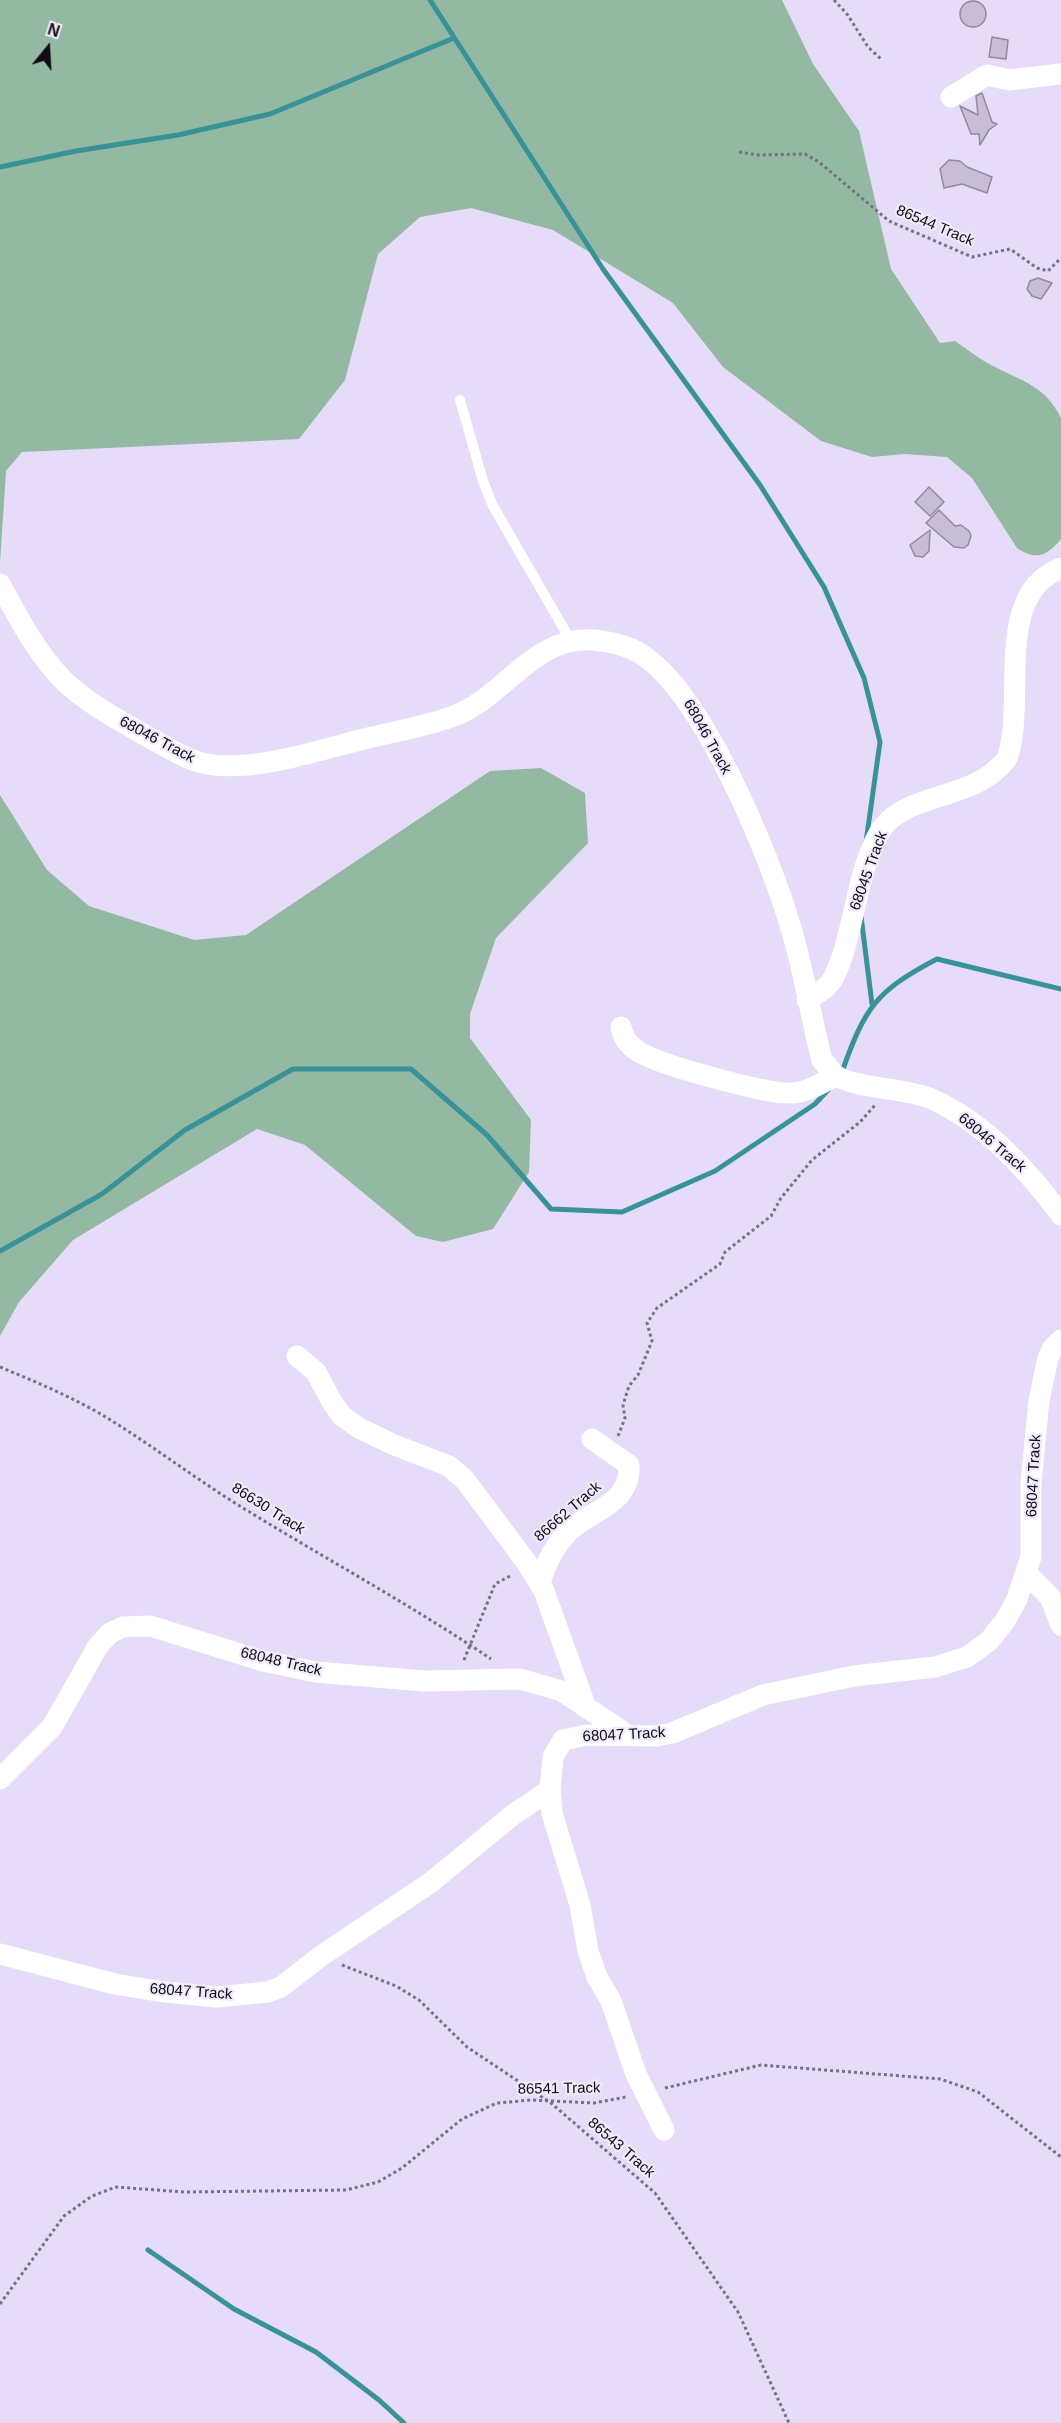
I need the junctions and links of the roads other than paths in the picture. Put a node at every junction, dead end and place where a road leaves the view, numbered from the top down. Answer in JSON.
{"nodes":[{"id":1,"x":1061,"y":74,"type":"edge"},
{"id":2,"x":951,"y":97,"type":"dead end"},
{"id":3,"x":460,"y":399,"type":"dead end"},
{"id":4,"x":1061,"y":568,"type":"edge"},
{"id":5,"x":0,"y":584,"type":"edge"},
{"id":6,"x":571,"y":641,"type":"junction"},
{"id":7,"x":807,"y":1000,"type":"junction"},
{"id":8,"x":621,"y":1027,"type":"dead end"},
{"id":9,"x":835,"y":1076,"type":"junction"},
{"id":10,"x":1061,"y":1215,"type":"edge"},
{"id":11,"x":1061,"y":1340,"type":"edge"},
{"id":12,"x":297,"y":1356,"type":"dead end"},
{"id":13,"x":592,"y":1439,"type":"dead end"},
{"id":14,"x":1027,"y":1574,"type":"junction"},
{"id":15,"x":540,"y":1584,"type":"junction"},
{"id":16,"x":1061,"y":1625,"type":"edge"},
{"id":17,"x":585,"y":1705,"type":"junction"},
{"id":18,"x":626,"y":1734,"type":"junction"},
{"id":19,"x":0,"y":1779,"type":"edge"},
{"id":20,"x":550,"y":1790,"type":"junction"},
{"id":21,"x":0,"y":1954,"type":"edge"},
{"id":22,"x":664,"y":2130,"type":"dead end"}],
"edges":[{"from":1,"to":2,"type":"street"},
{"from":3,"to":6,"type":"lane"},
{"from":4,"to":7,"type":"street","name":"68045 Track"},
{"from":5,"to":6,"type":"street","name":"68046 Track"},
{"from":6,"to":7,"type":"street","name":"68046 Track"},
{"from":7,"to":9,"type":"street","name":"68046 Track"},
{"from":8,"to":9,"type":"street"},
{"from":9,"to":10,"type":"street","name":"68046 Track"},
{"from":11,"to":14,"type":"street","name":"68047 Track"},
{"from":12,"to":15,"type":"street"},
{"from":13,"to":15,"type":"street"},
{"from":14,"to":16,"type":"street"},
{"from":14,"to":18,"type":"street","name":"68047 Track"},
{"from":15,"to":17,"type":"street"},
{"from":17,"to":18,"type":"street","name":"68048 Track"},
{"from":17,"to":19,"type":"street","name":"68048 Track"},
{"from":18,"to":20,"type":"street","name":"68047 Track"},
{"from":20,"to":21,"type":"street","name":"68047 Track"},
{"from":20,"to":22,"type":"street"}]}
